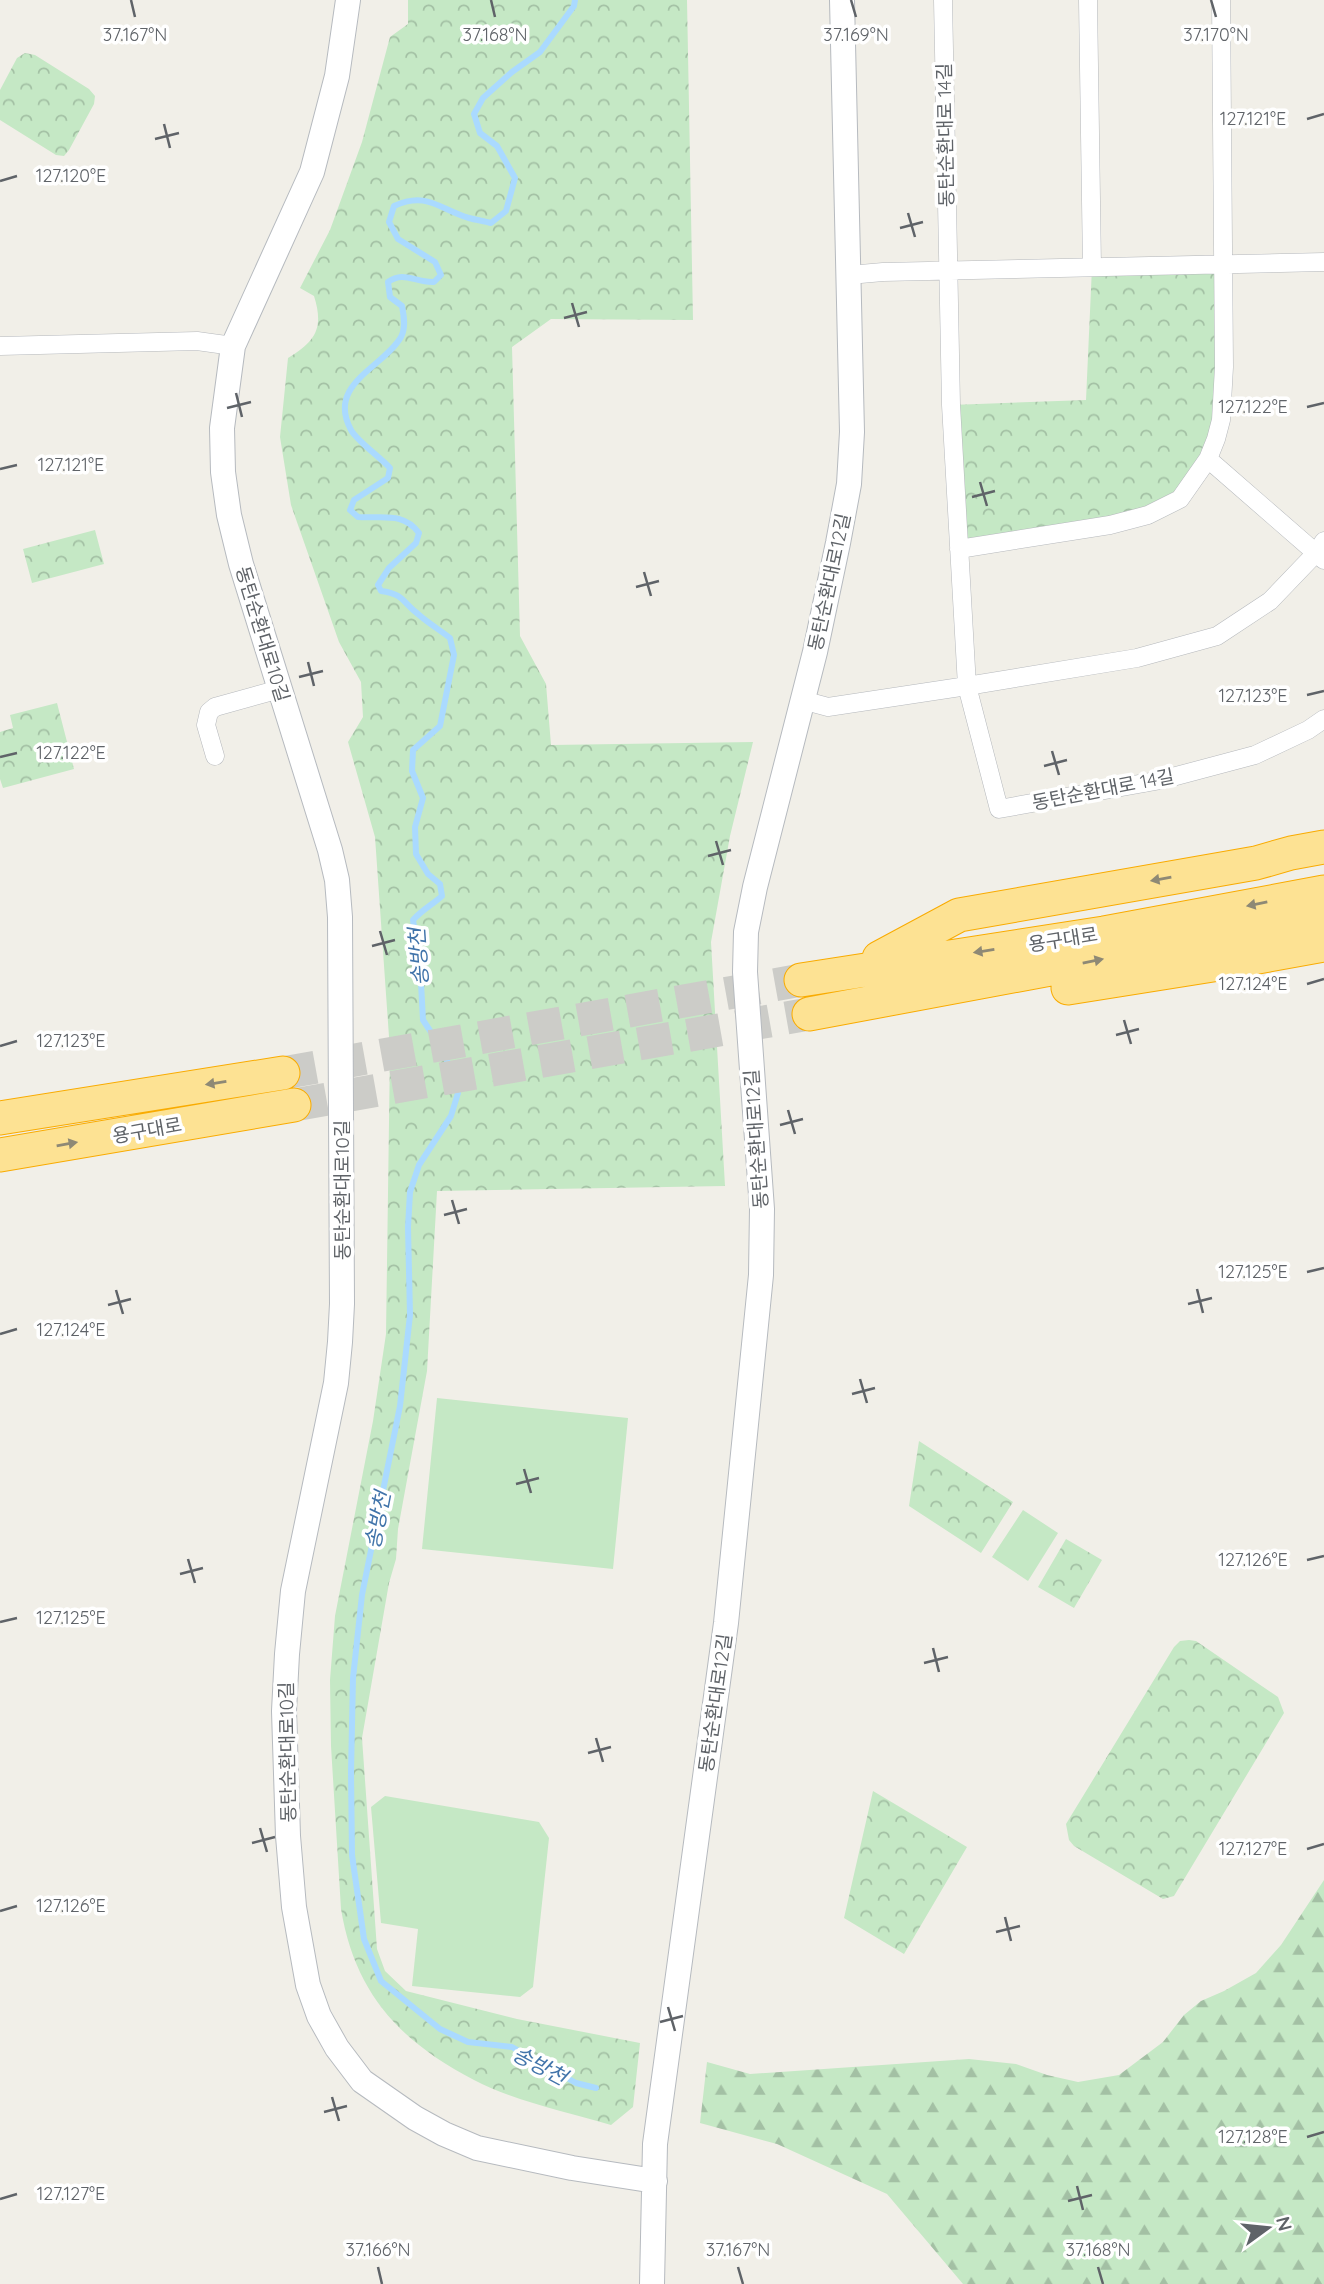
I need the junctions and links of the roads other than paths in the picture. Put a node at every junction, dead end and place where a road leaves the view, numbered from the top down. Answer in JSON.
{"nodes":[{"id":1,"x":348,"y":0,"type":"edge"},
{"id":2,"x":842,"y":0,"type":"edge"},
{"id":3,"x":943,"y":0,"type":"edge"},
{"id":4,"x":1088,"y":0,"type":"edge"},
{"id":5,"x":1221,"y":0,"type":"edge"},
{"id":6,"x":1324,"y":262,"type":"edge"},
{"id":7,"x":1223,"y":264,"type":"junction"},
{"id":8,"x":1092,"y":267,"type":"junction"},
{"id":9,"x":948,"y":270,"type":"junction"},
{"id":10,"x":849,"y":275,"type":"junction"},
{"id":11,"x":0,"y":346,"type":"edge"},
{"id":12,"x":233,"y":346,"type":"junction"},
{"id":13,"x":1208,"y":459,"type":"junction"},
{"id":14,"x":960,"y":549,"type":"junction"},
{"id":15,"x":1321,"y":551,"type":"edge"},
{"id":16,"x":967,"y":686,"type":"junction"},
{"id":17,"x":280,"y":689,"type":"junction"},
{"id":18,"x":802,"y":700,"type":"junction"},
{"id":19,"x":1324,"y":719,"type":"edge"},
{"id":20,"x":215,"y":757,"type":"dead end"},
{"id":21,"x":1324,"y":841,"type":"edge"},
{"id":22,"x":1324,"y":847,"type":"edge"},
{"id":23,"x":1291,"y":853,"type":"junction"},
{"id":24,"x":1324,"y":892,"type":"edge"},
{"id":25,"x":1324,"y":918,"type":"edge"},
{"id":26,"x":1324,"y":945,"type":"edge"},
{"id":27,"x":1324,"y":954,"type":"edge"},
{"id":28,"x":1219,"y":964,"type":"junction"},
{"id":29,"x":857,"y":970,"type":"junction"},
{"id":30,"x":801,"y":980,"type":"tunnel mouth"},
{"id":31,"x":857,"y":1005,"type":"junction"},
{"id":32,"x":809,"y":1014,"type":"tunnel mouth"},
{"id":33,"x":283,"y":1073,"type":"tunnel mouth"},
{"id":34,"x":294,"y":1105,"type":"tunnel mouth"},
{"id":35,"x":0,"y":1118,"type":"edge"},
{"id":36,"x":0,"y":1155,"type":"edge"},
{"id":37,"x":655,"y":2181,"type":"junction"},
{"id":38,"x":652,"y":2284,"type":"edge"}],
"edges":[{"from":1,"to":12,"type":"street","name":"동탄순환대로10길"},
{"from":2,"to":10,"type":"street","name":"동탄순환대로12길"},
{"from":3,"to":9,"type":"street","name":"동탄순환대로 14길"},
{"from":4,"to":8,"type":"street"},
{"from":5,"to":7,"type":"street"},
{"from":6,"to":7,"type":"street"},
{"from":7,"to":8,"type":"street"},
{"from":7,"to":13,"type":"street"},
{"from":8,"to":9,"type":"street"},
{"from":9,"to":10,"type":"street"},
{"from":9,"to":14,"type":"street","name":"동탄순환대로 14길"},
{"from":10,"to":18,"type":"street","name":"동탄순환대로12길"},
{"from":11,"to":12,"type":"street"},
{"from":12,"to":17,"type":"street","name":"동탄순환대로10길"},
{"from":13,"to":14,"type":"street"},
{"from":13,"to":15,"type":"street"},
{"from":14,"to":16,"type":"street","name":"동탄순환대로 14길"},
{"from":15,"to":16,"type":"street"},
{"from":16,"to":18,"type":"street"},
{"from":16,"to":19,"type":"street","name":"동탄순환대로 14길"},
{"from":17,"to":20,"type":"street"},
{"from":17,"to":37,"type":"street","name":"동탄순환대로10길"},
{"from":18,"to":37,"type":"street","name":"동탄순환대로12길"},
{"from":21,"to":23,"type":"highway"},
{"from":22,"to":23,"type":"highway"},
{"from":23,"to":29,"type":"highway","one_way":true},
{"from":24,"to":29,"type":"highway","name":"용구대로","one_way":true},
{"from":31,"to":25,"type":"highway","name":"용구대로","one_way":true},
{"from":26,"to":28,"type":"highway"},
{"from":27,"to":28,"type":"highway"},
{"from":28,"to":31,"type":"highway"},
{"from":29,"to":30,"type":"highway","name":"용구대로"},
{"from":31,"to":32,"type":"highway","name":"용구대로"},
{"from":33,"to":35,"type":"highway","name":"용구대로","one_way":true},
{"from":36,"to":34,"type":"highway","name":"용구대로","one_way":true},
{"from":37,"to":38,"type":"street","name":"동탄순환대로12길"}]}
